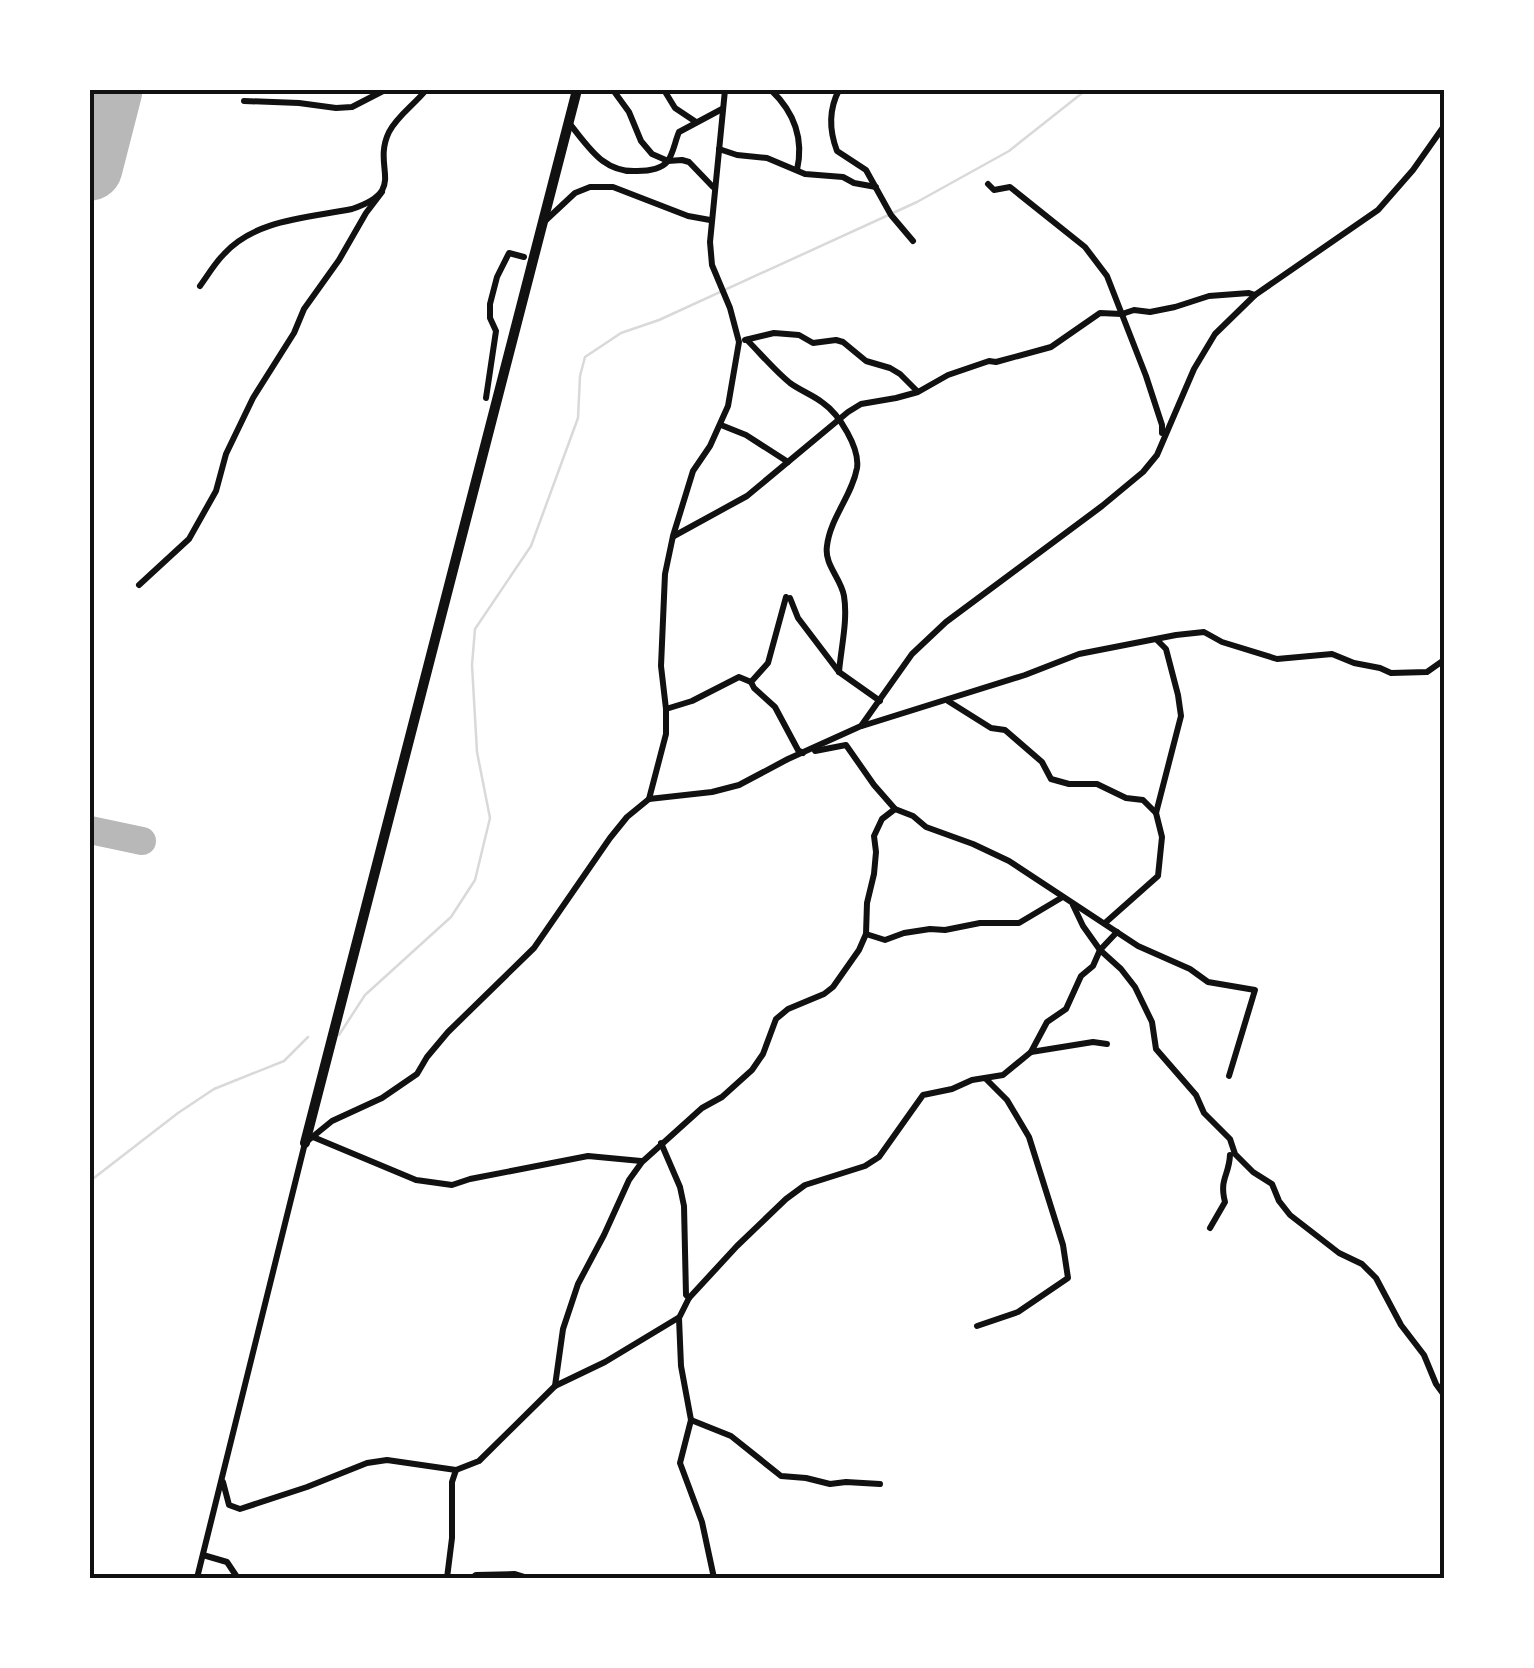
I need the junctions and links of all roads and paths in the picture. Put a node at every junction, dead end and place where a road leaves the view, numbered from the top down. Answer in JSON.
{"nodes":[{"id":1,"x":385,"y":90,"type":"edge"},
{"id":2,"x":426,"y":90,"type":"edge"},
{"id":3,"x":577,"y":90,"type":"edge"},
{"id":4,"x":613,"y":90,"type":"edge"},
{"id":5,"x":664,"y":90,"type":"edge"},
{"id":6,"x":725,"y":90,"type":"edge"},
{"id":7,"x":771,"y":90,"type":"edge"},
{"id":8,"x":839,"y":90,"type":"edge"},
{"id":9,"x":244,"y":101,"type":"dead end"},
{"id":10,"x":722,"y":108,"type":"junction"},
{"id":11,"x":568,"y":122,"type":"junction"},
{"id":12,"x":696,"y":122,"type":"junction"},
{"id":13,"x":1444,"y":126,"type":"edge"},
{"id":14,"x":718,"y":149,"type":"junction"},
{"id":15,"x":668,"y":161,"type":"junction"},
{"id":16,"x":797,"y":170,"type":"junction"},
{"id":17,"x":988,"y":184,"type":"dead end"},
{"id":18,"x":877,"y":187,"type":"junction"},
{"id":19,"x":714,"y":188,"type":"junction"},
{"id":20,"x":382,"y":192,"type":"junction"},
{"id":21,"x":710,"y":220,"type":"junction"},
{"id":22,"x":540,"y":226,"type":"junction"},
{"id":23,"x":913,"y":241,"type":"dead end"},
{"id":24,"x":524,"y":258,"type":"dead end"},
{"id":25,"x":200,"y":286,"type":"dead end"},
{"id":26,"x":1256,"y":295,"type":"junction"},
{"id":27,"x":1122,"y":314,"type":"junction"},
{"id":28,"x":743,"y":341,"type":"junction"},
{"id":29,"x":918,"y":392,"type":"junction"},
{"id":30,"x":486,"y":398,"type":"dead end"},
{"id":31,"x":838,"y":420,"type":"junction"},
{"id":32,"x":721,"y":425,"type":"junction"},
{"id":33,"x":1162,"y":440,"type":"junction"},
{"id":34,"x":788,"y":462,"type":"junction"},
{"id":35,"x":673,"y":536,"type":"junction"},
{"id":36,"x":139,"y":585,"type":"dead end"},
{"id":37,"x":1158,"y":640,"type":"junction"},
{"id":38,"x":1444,"y":660,"type":"edge"},
{"id":39,"x":839,"y":672,"type":"junction"},
{"id":40,"x":751,"y":682,"type":"junction"},
{"id":41,"x":880,"y":701,"type":"junction"},
{"id":42,"x":947,"y":701,"type":"junction"},
{"id":43,"x":666,"y":709,"type":"junction"},
{"id":44,"x":861,"y":726,"type":"junction"},
{"id":45,"x":804,"y":754,"type":"junction"},
{"id":46,"x":648,"y":799,"type":"junction"},
{"id":47,"x":896,"y":809,"type":"junction"},
{"id":48,"x":1156,"y":813,"type":"junction"},
{"id":49,"x":1062,"y":897,"type":"junction"},
{"id":50,"x":1073,"y":904,"type":"junction"},
{"id":51,"x":1105,"y":923,"type":"junction"},
{"id":52,"x":1117,"y":932,"type":"junction"},
{"id":53,"x":866,"y":934,"type":"junction"},
{"id":54,"x":1100,"y":950,"type":"junction"},
{"id":55,"x":1107,"y":1044,"type":"dead end"},
{"id":56,"x":1031,"y":1052,"type":"junction"},
{"id":57,"x":1229,"y":1076,"type":"dead end"},
{"id":58,"x":985,"y":1078,"type":"junction"},
{"id":59,"x":309,"y":1140,"type":"junction"},
{"id":60,"x":661,"y":1143,"type":"junction"},
{"id":61,"x":1230,"y":1155,"type":"dead end"},
{"id":62,"x":642,"y":1162,"type":"junction"},
{"id":63,"x":1210,"y":1228,"type":"dead end"},
{"id":64,"x":689,"y":1298,"type":"junction"},
{"id":65,"x":679,"y":1318,"type":"junction"},
{"id":66,"x":977,"y":1326,"type":"dead end"},
{"id":67,"x":555,"y":1386,"type":"junction"},
{"id":68,"x":1444,"y":1395,"type":"edge"},
{"id":69,"x":691,"y":1420,"type":"junction"},
{"id":70,"x":456,"y":1470,"type":"junction"},
{"id":71,"x":222,"y":1481,"type":"junction"},
{"id":72,"x":880,"y":1484,"type":"dead end"},
{"id":73,"x":204,"y":1555,"type":"junction"},
{"id":74,"x":197,"y":1578,"type":"edge"},
{"id":75,"x":240,"y":1578,"type":"edge"},
{"id":76,"x":447,"y":1578,"type":"edge"},
{"id":77,"x":472,"y":1578,"type":"edge"},
{"id":78,"x":528,"y":1578,"type":"edge"},
{"id":79,"x":714,"y":1578,"type":"edge"}],
"edges":[{"from":1,"to":9,"type":"street"},
{"from":2,"to":20,"type":"street"},
{"from":3,"to":11,"type":"main road"},
{"from":4,"to":15,"type":"street"},
{"from":5,"to":12,"type":"street"},
{"from":6,"to":10,"type":"street"},
{"from":7,"to":16,"type":"street"},
{"from":8,"to":18,"type":"street"},
{"from":10,"to":12,"type":"street"},
{"from":10,"to":14,"type":"street"},
{"from":11,"to":15,"type":"street"},
{"from":11,"to":22,"type":"main road"},
{"from":12,"to":15,"type":"street"},
{"from":13,"to":26,"type":"street"},
{"from":14,"to":16,"type":"street"},
{"from":14,"to":19,"type":"street"},
{"from":15,"to":19,"type":"street"},
{"from":16,"to":18,"type":"street"},
{"from":17,"to":27,"type":"street"},
{"from":18,"to":23,"type":"street"},
{"from":19,"to":21,"type":"street"},
{"from":20,"to":25,"type":"street"},
{"from":20,"to":36,"type":"street"},
{"from":21,"to":22,"type":"street"},
{"from":21,"to":28,"type":"street"},
{"from":22,"to":59,"type":"main road"},
{"from":24,"to":30,"type":"street"},
{"from":26,"to":27,"type":"street"},
{"from":26,"to":33,"type":"street"},
{"from":27,"to":29,"type":"street"},
{"from":27,"to":33,"type":"street"},
{"from":28,"to":29,"type":"street"},
{"from":28,"to":31,"type":"street"},
{"from":28,"to":32,"type":"street"},
{"from":29,"to":31,"type":"street"},
{"from":31,"to":34,"type":"street"},
{"from":31,"to":39,"type":"street"},
{"from":32,"to":34,"type":"street"},
{"from":32,"to":35,"type":"street"},
{"from":33,"to":41,"type":"street"},
{"from":34,"to":35,"type":"street"},
{"from":35,"to":43,"type":"street"},
{"from":37,"to":38,"type":"street"},
{"from":37,"to":42,"type":"street"},
{"from":37,"to":48,"type":"street"},
{"from":39,"to":40,"type":"street"},
{"from":39,"to":41,"type":"street"},
{"from":40,"to":43,"type":"street"},
{"from":40,"to":45,"type":"street"},
{"from":41,"to":44,"type":"street"},
{"from":42,"to":44,"type":"street"},
{"from":42,"to":48,"type":"street"},
{"from":43,"to":46,"type":"street"},
{"from":44,"to":45,"type":"street"},
{"from":45,"to":46,"type":"street"},
{"from":45,"to":47,"type":"street"},
{"from":46,"to":59,"type":"street"},
{"from":47,"to":49,"type":"street"},
{"from":47,"to":53,"type":"street"},
{"from":48,"to":51,"type":"street"},
{"from":49,"to":50,"type":"street"},
{"from":49,"to":53,"type":"street"},
{"from":50,"to":51,"type":"street"},
{"from":50,"to":54,"type":"street"},
{"from":51,"to":52,"type":"street"},
{"from":52,"to":54,"type":"street"},
{"from":52,"to":57,"type":"street"},
{"from":53,"to":60,"type":"street"},
{"from":54,"to":56,"type":"street"},
{"from":54,"to":68,"type":"street"},
{"from":55,"to":56,"type":"street"},
{"from":56,"to":58,"type":"street"},
{"from":58,"to":64,"type":"street"},
{"from":58,"to":66,"type":"street"},
{"from":59,"to":62,"type":"street"},
{"from":59,"to":71,"type":"street"},
{"from":60,"to":62,"type":"street"},
{"from":60,"to":64,"type":"street"},
{"from":61,"to":63,"type":"street"},
{"from":62,"to":67,"type":"street"},
{"from":64,"to":65,"type":"street"},
{"from":65,"to":67,"type":"street"},
{"from":65,"to":69,"type":"street"},
{"from":67,"to":70,"type":"street"},
{"from":69,"to":72,"type":"street"},
{"from":69,"to":79,"type":"street"},
{"from":70,"to":71,"type":"street"},
{"from":70,"to":76,"type":"street"},
{"from":71,"to":73,"type":"street"},
{"from":73,"to":74,"type":"street"},
{"from":73,"to":75,"type":"street"},
{"from":77,"to":78,"type":"street"}]}
